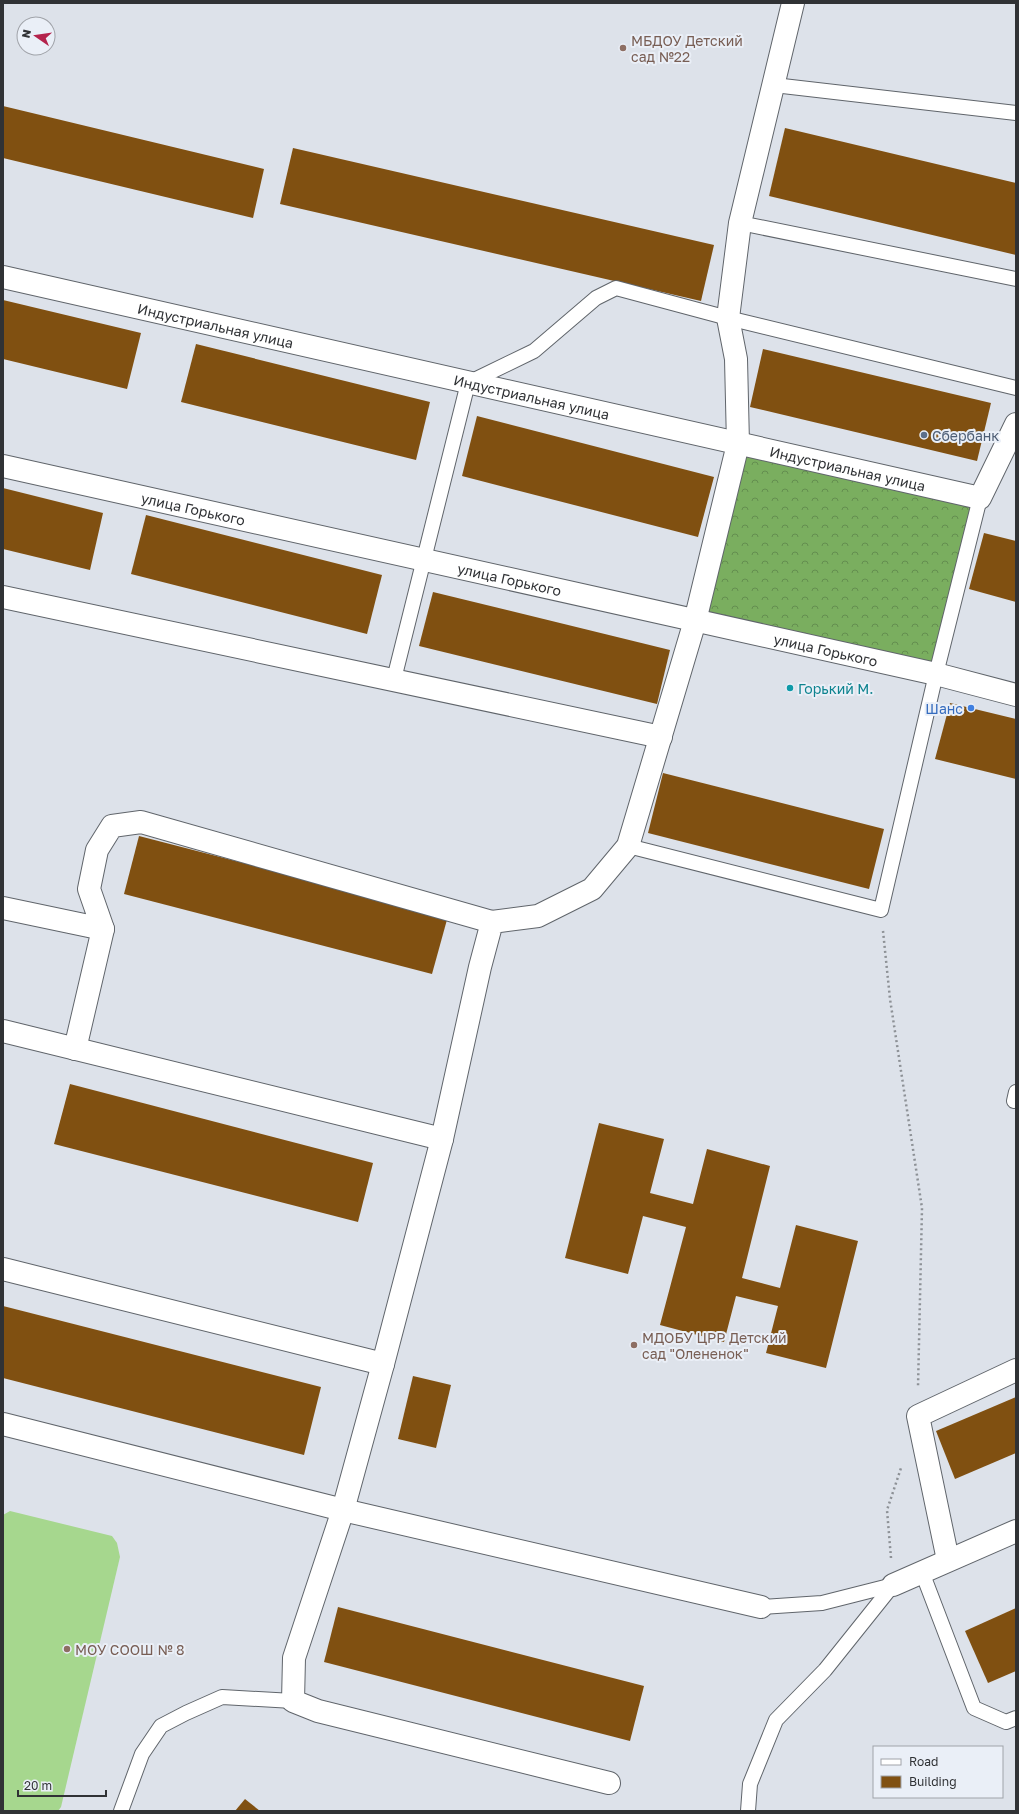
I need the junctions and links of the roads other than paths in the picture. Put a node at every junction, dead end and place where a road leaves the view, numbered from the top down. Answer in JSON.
{"nodes":[{"id":1,"x":793,"y":3,"type":"edge"},
{"id":2,"x":774,"y":86,"type":"junction"},
{"id":3,"x":1016,"y":113,"type":"edge"},
{"id":4,"x":740,"y":223,"type":"junction"},
{"id":5,"x":3,"y":277,"type":"edge"},
{"id":6,"x":1016,"y":279,"type":"edge"},
{"id":7,"x":728,"y":318,"type":"junction"},
{"id":8,"x":468,"y":383,"type":"junction"},
{"id":9,"x":1016,"y":388,"type":"edge"},
{"id":10,"x":1016,"y":424,"type":"edge"},
{"id":11,"x":738,"y":444,"type":"junction"},
{"id":12,"x":3,"y":466,"type":"edge"},
{"id":13,"x":980,"y":498,"type":"junction"},
{"id":14,"x":424,"y":560,"type":"junction"},
{"id":15,"x":3,"y":597,"type":"edge"},
{"id":16,"x":695,"y":621,"type":"junction"},
{"id":17,"x":936,"y":674,"type":"junction"},
{"id":18,"x":394,"y":680,"type":"junction"},
{"id":19,"x":1016,"y":695,"type":"edge"},
{"id":20,"x":661,"y":737,"type":"junction"},
{"id":21,"x":628,"y":846,"type":"junction"},
{"id":22,"x":3,"y":908,"type":"edge"},
{"id":23,"x":492,"y":922,"type":"junction"},
{"id":24,"x":102,"y":929,"type":"junction"},
{"id":25,"x":3,"y":1031,"type":"edge"},
{"id":26,"x":75,"y":1049,"type":"junction"},
{"id":27,"x":442,"y":1139,"type":"junction"},
{"id":28,"x":3,"y":1269,"type":"edge"},
{"id":29,"x":383,"y":1364,"type":"junction"},
{"id":30,"x":1016,"y":1370,"type":"edge"},
{"id":31,"x":3,"y":1424,"type":"edge"},
{"id":32,"x":343,"y":1510,"type":"junction"},
{"id":33,"x":1016,"y":1532,"type":"edge"},
{"id":34,"x":948,"y":1560,"type":"junction"},
{"id":35,"x":922,"y":1572,"type":"junction"},
{"id":36,"x":893,"y":1585,"type":"junction"},
{"id":37,"x":761,"y":1608,"type":"joint"},
{"id":38,"x":293,"y":1701,"type":"junction"},
{"id":39,"x":1016,"y":1718,"type":"edge"},
{"id":40,"x":609,"y":1783,"type":"dead end"},
{"id":41,"x":121,"y":1811,"type":"edge"},
{"id":42,"x":748,"y":1811,"type":"edge"}],
"edges":[{"from":1,"to":2,"type":"street"},
{"from":2,"to":3,"type":"lane"},
{"from":2,"to":4,"type":"street"},
{"from":4,"to":6,"type":"lane"},
{"from":4,"to":7,"type":"street"},
{"from":5,"to":8,"type":"street","name":"Индустриальная улица"},
{"from":7,"to":8,"type":"lane"},
{"from":7,"to":9,"type":"lane"},
{"from":7,"to":11,"type":"street"},
{"from":8,"to":11,"type":"street","name":"Индустриальная улица"},
{"from":8,"to":14,"type":"lane"},
{"from":10,"to":13,"type":"street"},
{"from":11,"to":13,"type":"street","name":"Индустриальная улица"},
{"from":11,"to":16,"type":"street"},
{"from":12,"to":14,"type":"street","name":"улица Горького"},
{"from":13,"to":17,"type":"lane"},
{"from":14,"to":16,"type":"street","name":"улица Горького"},
{"from":14,"to":18,"type":"lane"},
{"from":15,"to":18,"type":"street"},
{"from":16,"to":17,"type":"street","name":"улица Горького"},
{"from":16,"to":20,"type":"street"},
{"from":17,"to":19,"type":"street","name":"улица Горького"},
{"from":17,"to":21,"type":"lane"},
{"from":18,"to":20,"type":"street"},
{"from":20,"to":21,"type":"street"},
{"from":21,"to":23,"type":"street"},
{"from":22,"to":24,"type":"street"},
{"from":23,"to":24,"type":"street"},
{"from":23,"to":27,"type":"street"},
{"from":24,"to":26,"type":"street"},
{"from":25,"to":26,"type":"street"},
{"from":26,"to":27,"type":"street"},
{"from":27,"to":29,"type":"street"},
{"from":28,"to":29,"type":"street"},
{"from":29,"to":32,"type":"street"},
{"from":30,"to":34,"type":"street"},
{"from":31,"to":32,"type":"street"},
{"from":32,"to":37,"type":"street"},
{"from":32,"to":38,"type":"street"},
{"from":33,"to":34,"type":"street"},
{"from":34,"to":35,"type":"street"},
{"from":35,"to":36,"type":"street"},
{"from":35,"to":39,"type":"lane"},
{"from":36,"to":37,"type":"lane"},
{"from":36,"to":42,"type":"lane"},
{"from":38,"to":40,"type":"street"},
{"from":38,"to":41,"type":"lane"}]}
